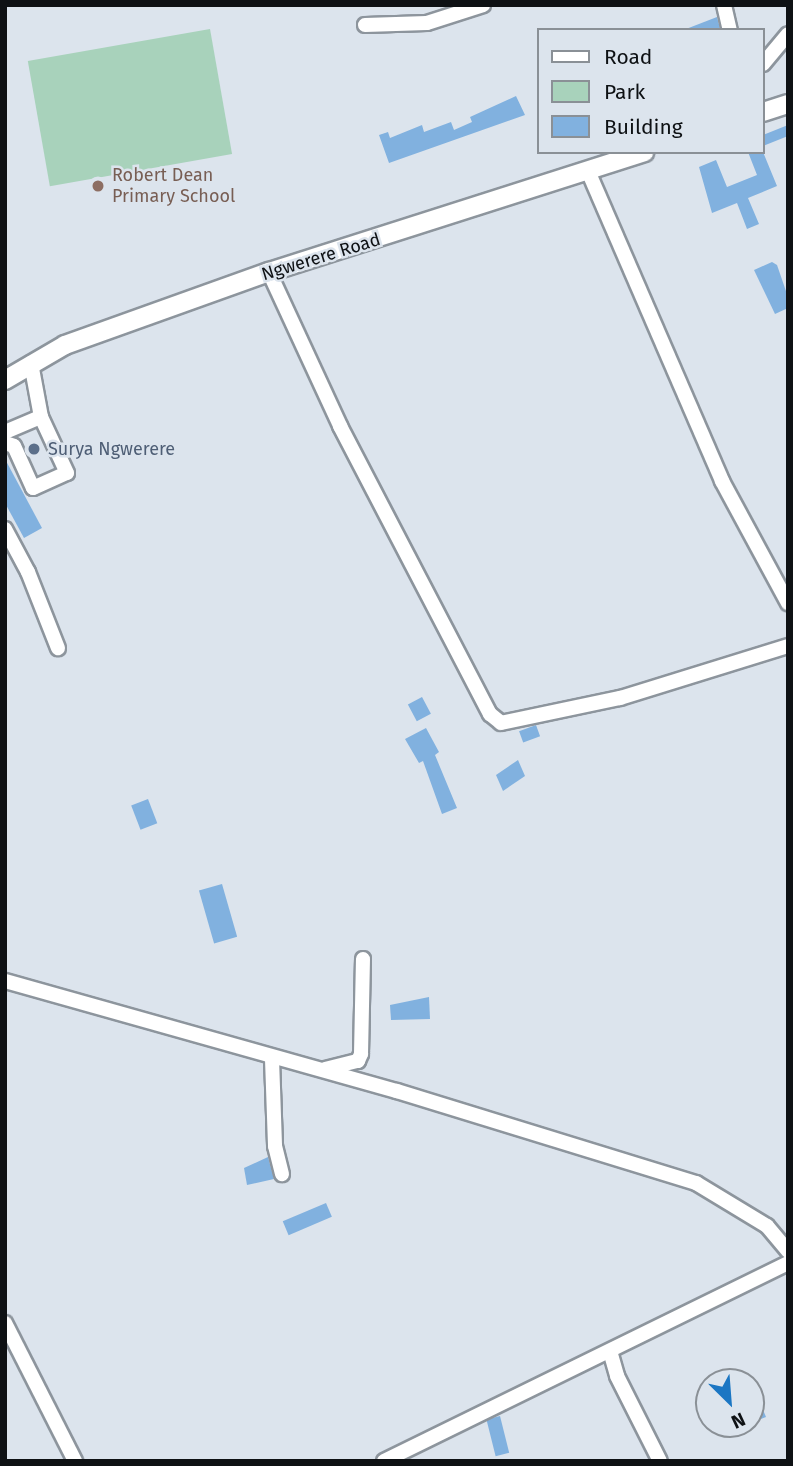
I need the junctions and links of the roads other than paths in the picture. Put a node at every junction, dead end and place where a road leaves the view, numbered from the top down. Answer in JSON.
{"nodes":[{"id":1,"x":483,"y":5,"type":"edge"},
{"id":2,"x":724,"y":5,"type":"edge"},
{"id":3,"x":365,"y":25,"type":"dead end"},
{"id":4,"x":730,"y":28,"type":"edge"},
{"id":5,"x":788,"y":34,"type":"edge"},
{"id":6,"x":765,"y":62,"type":"edge"},
{"id":7,"x":788,"y":104,"type":"edge"},
{"id":8,"x":765,"y":111,"type":"edge"},
{"id":9,"x":638,"y":154,"type":"edge"},
{"id":10,"x":588,"y":171,"type":"junction"},
{"id":11,"x":269,"y":272,"type":"junction"},
{"id":12,"x":31,"y":363,"type":"junction"},
{"id":13,"x":5,"y":380,"type":"edge"},
{"id":14,"x":41,"y":416,"type":"junction"},
{"id":15,"x":5,"y":432,"type":"edge"},
{"id":16,"x":5,"y":443,"type":"edge"},
{"id":17,"x":5,"y":528,"type":"edge"},
{"id":18,"x":788,"y":603,"type":"edge"},
{"id":19,"x":788,"y":646,"type":"edge"},
{"id":20,"x":58,"y":648,"type":"dead end"},
{"id":21,"x":363,"y":959,"type":"dead end"},
{"id":22,"x":5,"y":981,"type":"edge"},
{"id":23,"x":272,"y":1059,"type":"junction"},
{"id":24,"x":310,"y":1068,"type":"junction"},
{"id":25,"x":282,"y":1174,"type":"dead end"},
{"id":26,"x":788,"y":1251,"type":"edge"},
{"id":27,"x":788,"y":1263,"type":"edge"},
{"id":28,"x":5,"y":1323,"type":"edge"},
{"id":29,"x":610,"y":1351,"type":"junction"},
{"id":30,"x":75,"y":1461,"type":"edge"},
{"id":31,"x":384,"y":1461,"type":"edge"},
{"id":32,"x":660,"y":1461,"type":"edge"}],
"edges":[{"from":1,"to":3,"type":"street"},
{"from":2,"to":4,"type":"street"},
{"from":5,"to":6,"type":"street"},
{"from":7,"to":8,"type":"main road"},
{"from":9,"to":10,"type":"main road","name":"Ngwerere Road"},
{"from":10,"to":11,"type":"main road","name":"Ngwerere Road"},
{"from":10,"to":18,"type":"street"},
{"from":11,"to":12,"type":"main road","name":"Ngwerere Road"},
{"from":11,"to":19,"type":"street"},
{"from":12,"to":13,"type":"main road","name":"Ngwerere Road"},
{"from":12,"to":14,"type":"street"},
{"from":14,"to":15,"type":"street"},
{"from":14,"to":16,"type":"street"},
{"from":17,"to":20,"type":"street"},
{"from":21,"to":24,"type":"street"},
{"from":22,"to":23,"type":"street"},
{"from":23,"to":24,"type":"street"},
{"from":23,"to":25,"type":"street"},
{"from":24,"to":26,"type":"street"},
{"from":27,"to":29,"type":"street"},
{"from":28,"to":30,"type":"street"},
{"from":29,"to":31,"type":"street"},
{"from":29,"to":32,"type":"street"}]}
